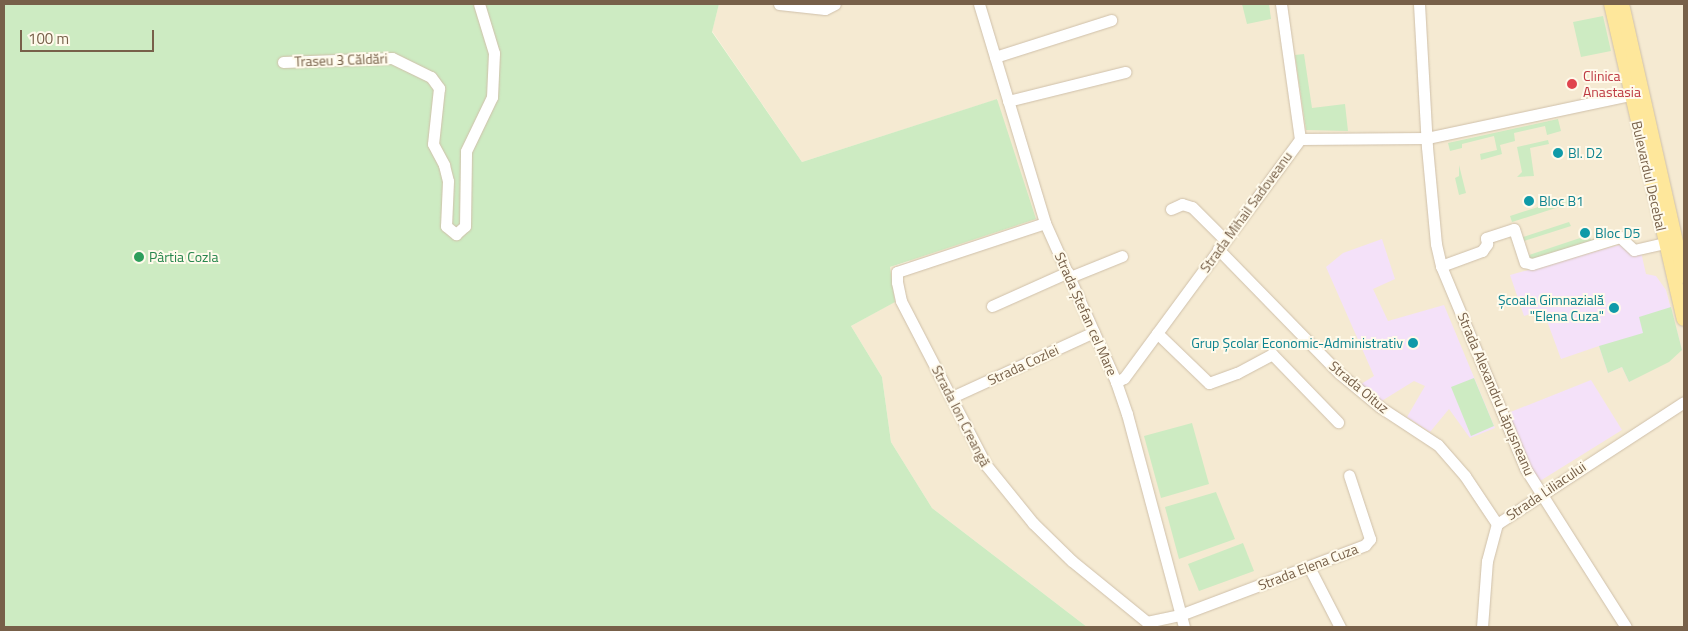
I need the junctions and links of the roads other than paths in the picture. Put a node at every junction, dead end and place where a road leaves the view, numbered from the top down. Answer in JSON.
{"nodes":[{"id":1,"x":479,"y":4,"type":"edge"},
{"id":2,"x":779,"y":4,"type":"edge"},
{"id":3,"x":835,"y":4,"type":"edge"},
{"id":4,"x":978,"y":4,"type":"edge"},
{"id":5,"x":1281,"y":4,"type":"edge"},
{"id":6,"x":1419,"y":4,"type":"edge"},
{"id":7,"x":1611,"y":4,"type":"edge"},
{"id":8,"x":1622,"y":4,"type":"edge"},
{"id":9,"x":1111,"y":20,"type":"dead end"},
{"id":10,"x":995,"y":58,"type":"junction"},
{"id":11,"x":283,"y":62,"type":"dead end"},
{"id":12,"x":1125,"y":72,"type":"dead end"},
{"id":13,"x":1630,"y":95,"type":"junction"},
{"id":14,"x":1008,"y":101,"type":"junction"},
{"id":15,"x":1426,"y":138,"type":"junction"},
{"id":16,"x":1300,"y":139,"type":"junction"},
{"id":17,"x":1171,"y":209,"type":"dead end"},
{"id":18,"x":1045,"y":224,"type":"junction"},
{"id":19,"x":1665,"y":243,"type":"junction"},
{"id":20,"x":1222,"y":245,"type":"junction"},
{"id":21,"x":1122,"y":256,"type":"dead end"},
{"id":22,"x":1441,"y":266,"type":"junction"},
{"id":23,"x":1069,"y":275,"type":"junction"},
{"id":24,"x":1684,"y":276,"type":"edge"},
{"id":25,"x":992,"y":306,"type":"dead end"},
{"id":26,"x":1684,"y":319,"type":"edge"},
{"id":27,"x":1094,"y":332,"type":"junction"},
{"id":28,"x":1157,"y":333,"type":"junction"},
{"id":29,"x":1116,"y":382,"type":"junction"},
{"id":30,"x":952,"y":397,"type":"junction"},
{"id":31,"x":1684,"y":402,"type":"edge"},
{"id":32,"x":1338,"y":422,"type":"dead end"},
{"id":33,"x":1349,"y":475,"type":"dead end"},
{"id":34,"x":1540,"y":494,"type":"junction"},
{"id":35,"x":1497,"y":524,"type":"junction"},
{"id":36,"x":1309,"y":568,"type":"junction"},
{"id":37,"x":1180,"y":615,"type":"junction"},
{"id":38,"x":1184,"y":627,"type":"edge"},
{"id":39,"x":1340,"y":627,"type":"edge"},
{"id":40,"x":1482,"y":627,"type":"edge"},
{"id":41,"x":1626,"y":627,"type":"edge"}],
"edges":[{"from":1,"to":11,"type":"street","name":"Traseu 3 Căldări"},
{"from":2,"to":3,"type":"street"},
{"from":4,"to":10,"type":"street","name":"Strada Ștefan cel Mare"},
{"from":5,"to":16,"type":"street"},
{"from":6,"to":15,"type":"street","name":"Strada Alexandru Lăpușneanu"},
{"from":7,"to":13,"type":"main road","name":"Bulevardul Decebal"},
{"from":8,"to":24,"type":"main road","name":"Bulevardul Decebal"},
{"from":9,"to":10,"type":"street"},
{"from":10,"to":14,"type":"street","name":"Strada Ștefan cel Mare"},
{"from":12,"to":14,"type":"street"},
{"from":13,"to":15,"type":"street","name":"Strada Mihail Sadoveanu"},
{"from":13,"to":19,"type":"main road","name":"Bulevardul Decebal"},
{"from":14,"to":18,"type":"street","name":"Strada Ștefan cel Mare"},
{"from":15,"to":16,"type":"street","name":"Strada Mihail Sadoveanu"},
{"from":15,"to":22,"type":"street","name":"Strada Alexandru Lăpușneanu"},
{"from":16,"to":20,"type":"street","name":"Strada Mihail Sadoveanu"},
{"from":17,"to":20,"type":"street","name":"Strada Oituz"},
{"from":18,"to":23,"type":"street","name":"Strada Ștefan cel Mare"},
{"from":18,"to":30,"type":"street","name":"Strada Ion Creangă"},
{"from":19,"to":22,"type":"street"},
{"from":19,"to":26,"type":"main road","name":"Bulevardul Decebal"},
{"from":20,"to":28,"type":"street","name":"Strada Mihail Sadoveanu"},
{"from":20,"to":35,"type":"street","name":"Strada Oituz"},
{"from":21,"to":23,"type":"street"},
{"from":22,"to":34,"type":"street","name":"Strada Alexandru Lăpușneanu"},
{"from":23,"to":25,"type":"street"},
{"from":23,"to":27,"type":"street","name":"Strada Ștefan cel Mare"},
{"from":27,"to":29,"type":"street","name":"Strada Ștefan cel Mare"},
{"from":27,"to":30,"type":"street","name":"Strada Cozlei"},
{"from":28,"to":29,"type":"street","name":"Strada Mihail Sadoveanu"},
{"from":28,"to":32,"type":"street"},
{"from":29,"to":37,"type":"street","name":"Strada Ștefan cel Mare"},
{"from":30,"to":37,"type":"street","name":"Strada Ion Creangă"},
{"from":31,"to":34,"type":"street","name":"Strada Liliacului"},
{"from":33,"to":36,"type":"street","name":"Strada Elena Cuza"},
{"from":34,"to":35,"type":"street","name":"Strada Liliacului"},
{"from":34,"to":41,"type":"street","name":"Strada Alexandru Lăpușneanu"},
{"from":35,"to":40,"type":"street","name":"Strada Liliacului"},
{"from":36,"to":37,"type":"street","name":"Strada Elena Cuza"},
{"from":36,"to":39,"type":"street"},
{"from":37,"to":38,"type":"street","name":"Strada Ștefan cel Mare"}]}
